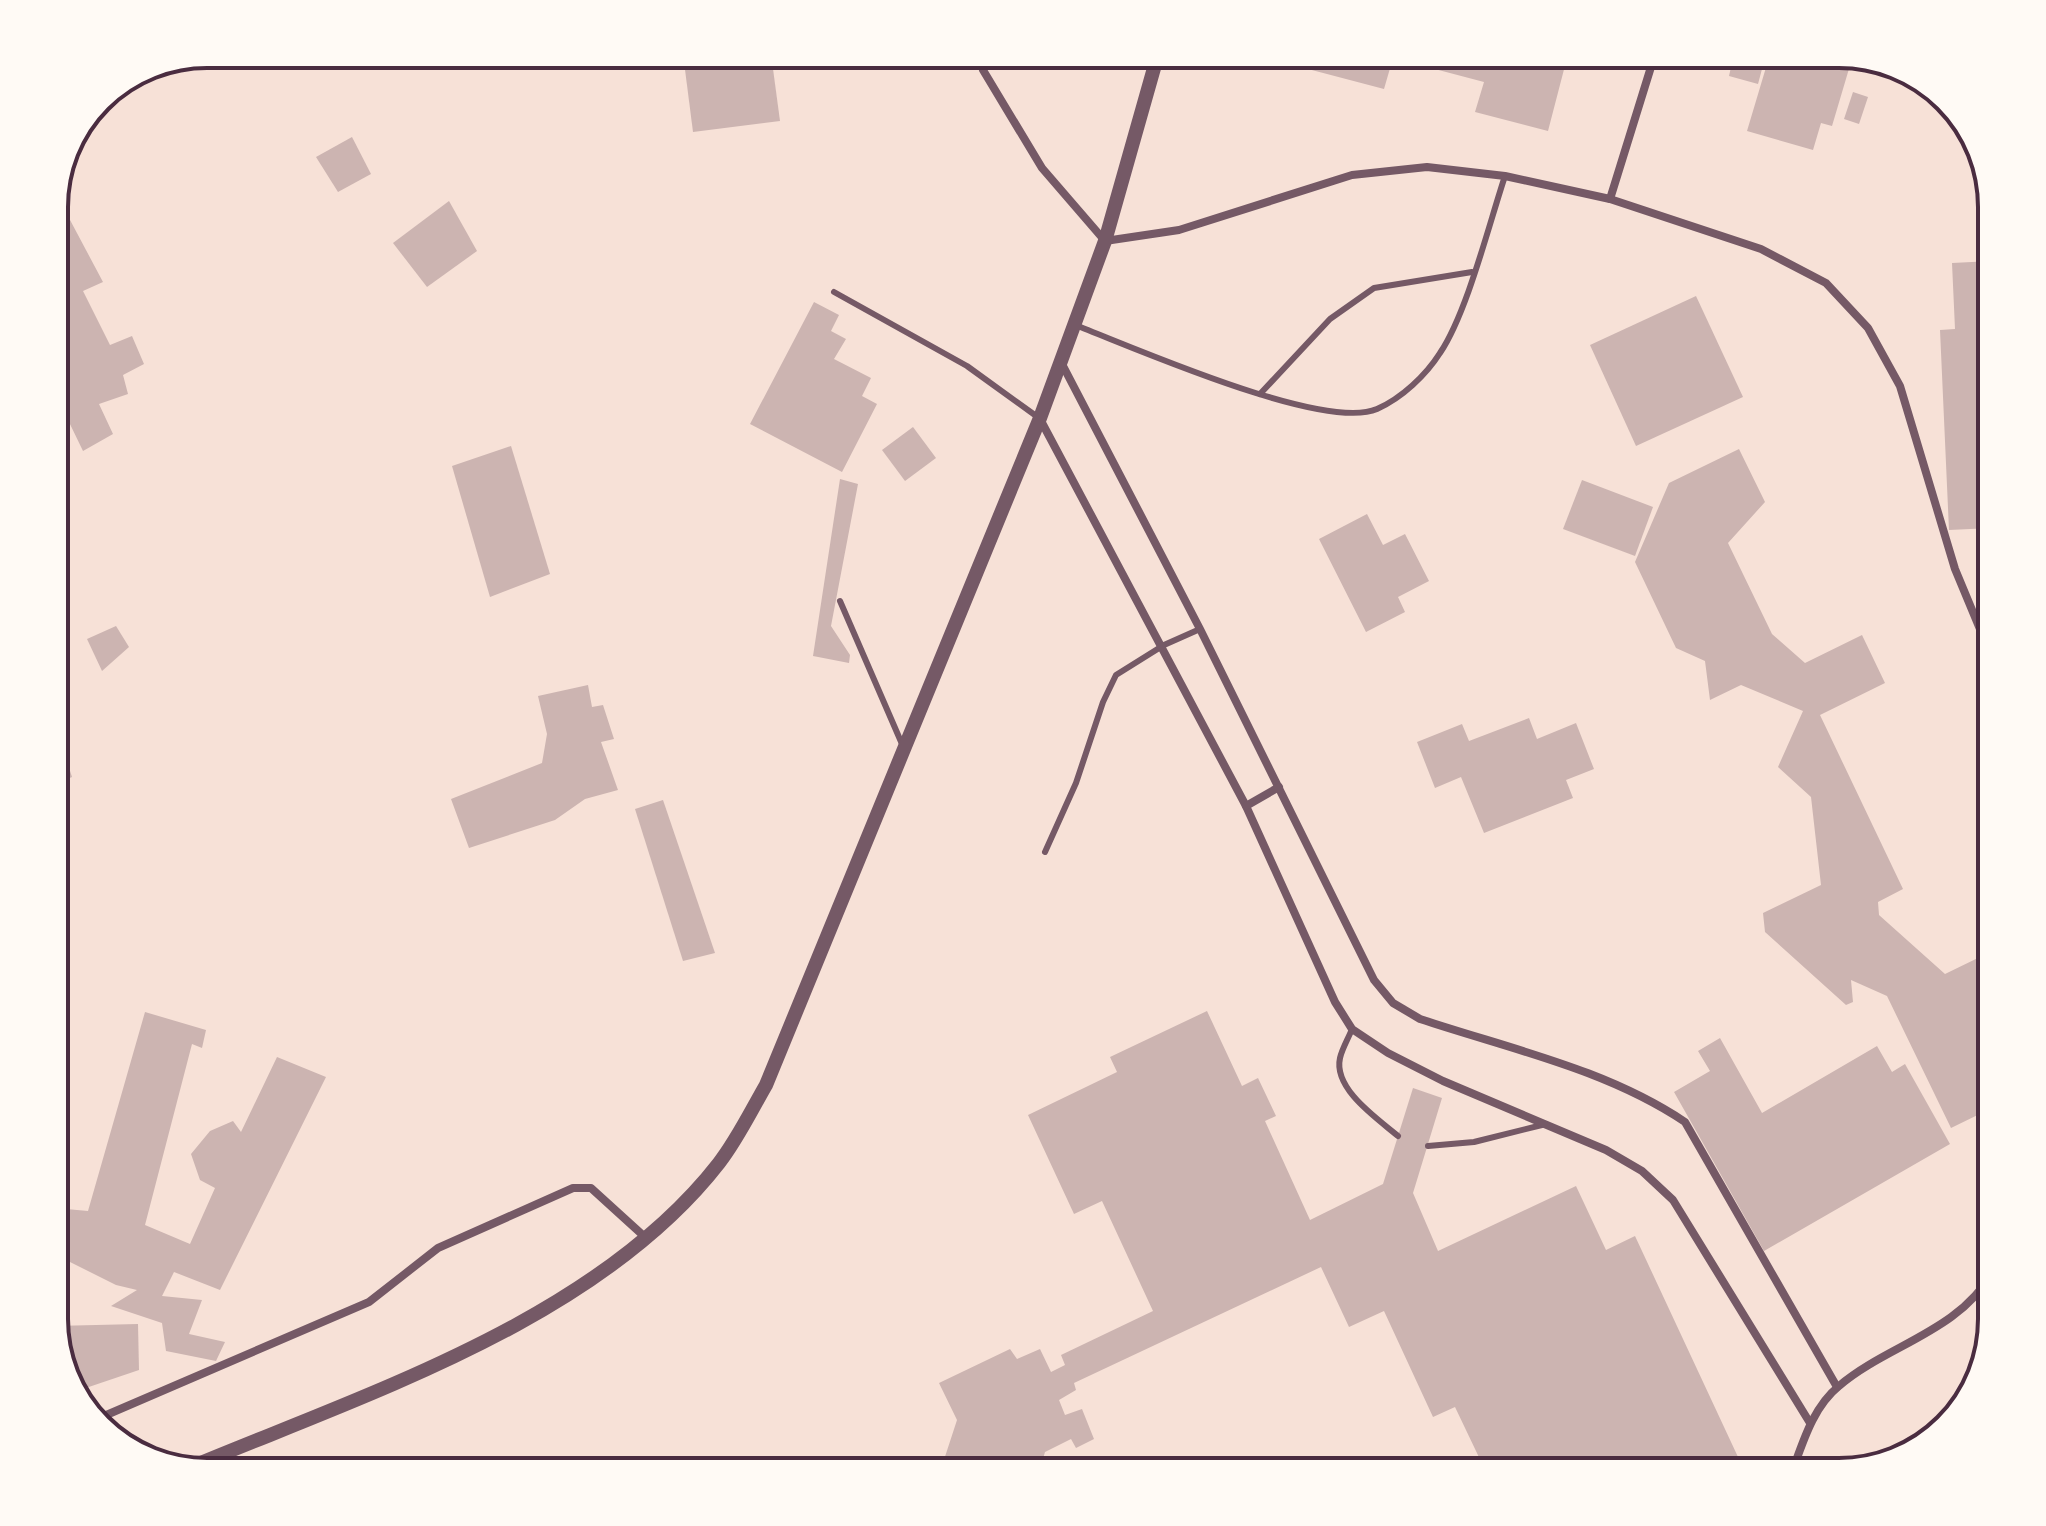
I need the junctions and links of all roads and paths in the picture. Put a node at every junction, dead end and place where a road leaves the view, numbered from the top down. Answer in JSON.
{"nodes":[{"id":1,"x":982,"y":68,"type":"edge"},
{"id":2,"x":1154,"y":68,"type":"edge"},
{"id":3,"x":1651,"y":68,"type":"edge"},
{"id":4,"x":1505,"y":176,"type":"junction"},
{"id":5,"x":1610,"y":199,"type":"junction"},
{"id":6,"x":1105,"y":241,"type":"junction"},
{"id":7,"x":1472,"y":272,"type":"junction"},
{"id":8,"x":834,"y":292,"type":"dead end"},
{"id":9,"x":1075,"y":325,"type":"junction"},
{"id":10,"x":1060,"y":362,"type":"junction"},
{"id":11,"x":1260,"y":394,"type":"junction"},
{"id":12,"x":1040,"y":418,"type":"junction"},
{"id":13,"x":840,"y":601,"type":"dead end"},
{"id":14,"x":1978,"y":624,"type":"edge"},
{"id":15,"x":1200,"y":629,"type":"junction"},
{"id":16,"x":1164,"y":645,"type":"junction"},
{"id":17,"x":904,"y":748,"type":"junction"},
{"id":18,"x":1279,"y":787,"type":"junction"},
{"id":19,"x":1246,"y":806,"type":"junction"},
{"id":20,"x":1045,"y":852,"type":"dead end"},
{"id":21,"x":1352,"y":1029,"type":"junction"},
{"id":22,"x":1546,"y":1124,"type":"junction"},
{"id":23,"x":1398,"y":1136,"type":"dead end"},
{"id":24,"x":1428,"y":1146,"type":"dead end"},
{"id":25,"x":647,"y":1238,"type":"junction"},
{"id":26,"x":1978,"y":1291,"type":"edge"},
{"id":27,"x":1837,"y":1387,"type":"junction"},
{"id":28,"x":106,"y":1415,"type":"edge"},
{"id":29,"x":1810,"y":1423,"type":"junction"},
{"id":30,"x":212,"y":1458,"type":"edge"},
{"id":31,"x":1797,"y":1458,"type":"edge"}],
"edges":[{"from":1,"to":6,"type":"street"},
{"from":2,"to":6,"type":"street"},
{"from":3,"to":5,"type":"street"},
{"from":4,"to":5,"type":"street"},
{"from":4,"to":6,"type":"street"},
{"from":4,"to":7,"type":"lane"},
{"from":5,"to":14,"type":"street"},
{"from":6,"to":9,"type":"street"},
{"from":7,"to":11,"type":"lane"},
{"from":7,"to":11,"type":"lane"},
{"from":8,"to":12,"type":"lane"},
{"from":9,"to":10,"type":"street"},
{"from":9,"to":11,"type":"lane"},
{"from":10,"to":12,"type":"street"},
{"from":10,"to":15,"type":"street"},
{"from":12,"to":16,"type":"street"},
{"from":12,"to":17,"type":"street"},
{"from":13,"to":17,"type":"lane"},
{"from":15,"to":16,"type":"lane"},
{"from":15,"to":18,"type":"street"},
{"from":16,"to":19,"type":"street"},
{"from":16,"to":20,"type":"lane"},
{"from":17,"to":25,"type":"street"},
{"from":18,"to":19,"type":"street"},
{"from":18,"to":27,"type":"street"},
{"from":19,"to":21,"type":"street"},
{"from":21,"to":22,"type":"street"},
{"from":21,"to":23,"type":"lane"},
{"from":22,"to":24,"type":"lane"},
{"from":22,"to":29,"type":"street"},
{"from":25,"to":28,"type":"street"},
{"from":25,"to":30,"type":"street"},
{"from":26,"to":27,"type":"street"},
{"from":27,"to":29,"type":"street"},
{"from":29,"to":31,"type":"street"}]}
